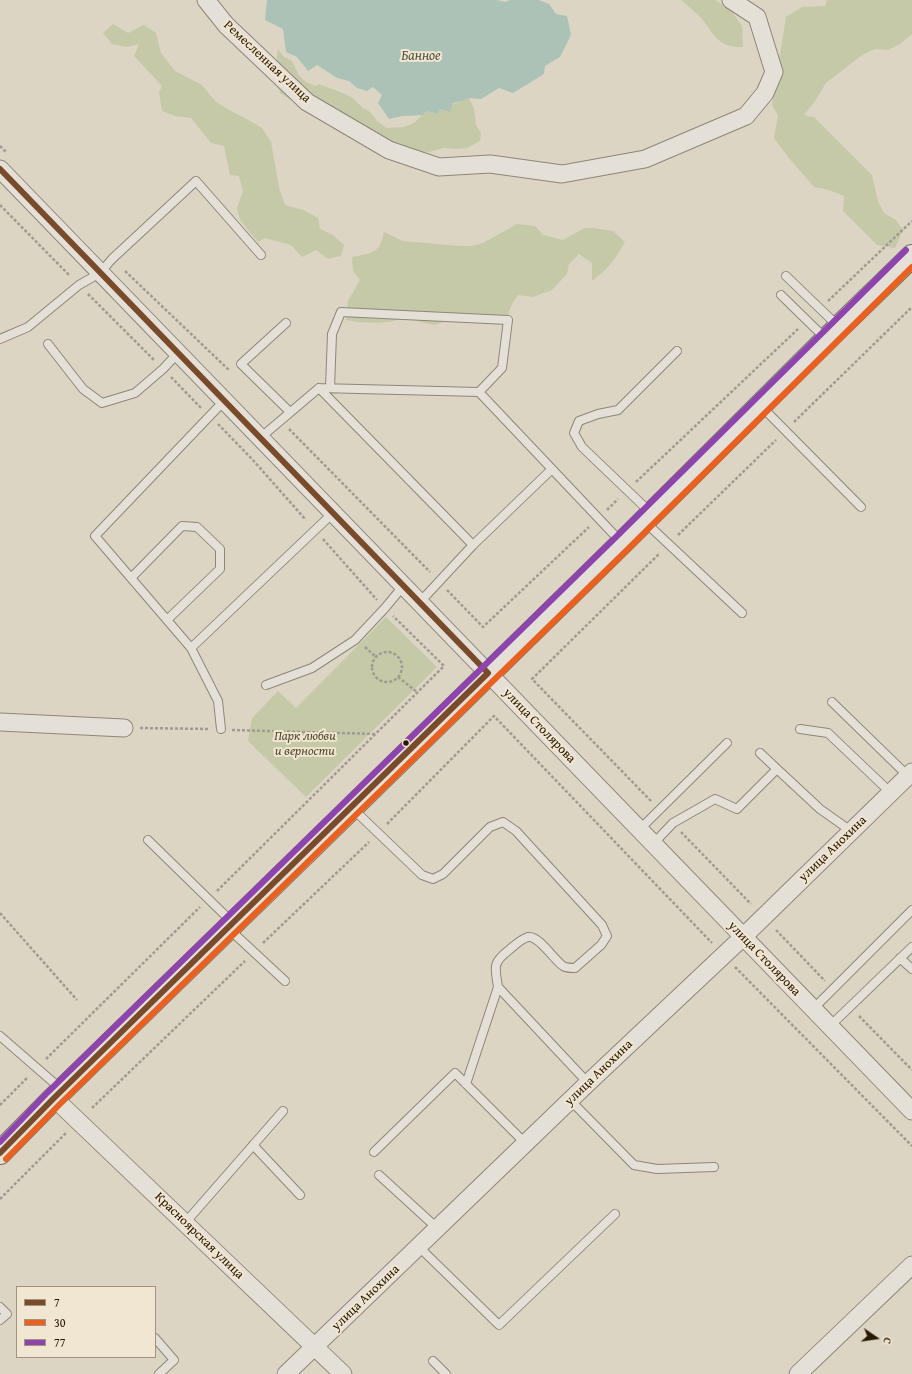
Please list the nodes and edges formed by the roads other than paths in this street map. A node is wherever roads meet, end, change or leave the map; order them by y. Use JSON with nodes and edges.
{"nodes":[{"id":1,"x":206,"y":0,"type":"edge"},
{"id":2,"x":731,"y":0,"type":"edge"},
{"id":3,"x":0,"y":169,"type":"edge"},
{"id":4,"x":261,"y":256,"type":"dead end"},
{"id":5,"x":912,"y":256,"type":"edge"},
{"id":6,"x":100,"y":272,"type":"junction"},
{"id":7,"x":786,"y":276,"type":"dead end"},
{"id":8,"x":781,"y":295,"type":"dead end"},
{"id":9,"x":286,"y":323,"type":"dead end"},
{"id":10,"x":833,"y":333,"type":"junction"},
{"id":11,"x":0,"y":339,"type":"edge"},
{"id":12,"x":48,"y":344,"type":"dead end"},
{"id":13,"x":677,"y":351,"type":"dead end"},
{"id":14,"x":178,"y":353,"type":"junction"},
{"id":15,"x":318,"y":388,"type":"junction"},
{"id":16,"x":330,"y":388,"type":"junction"},
{"id":17,"x":479,"y":392,"type":"junction"},
{"id":18,"x":224,"y":401,"type":"junction"},
{"id":19,"x":761,"y":405,"type":"junction"},
{"id":20,"x":290,"y":412,"type":"junction"},
{"id":21,"x":260,"y":438,"type":"junction"},
{"id":22,"x":552,"y":470,"type":"junction"},
{"id":23,"x":861,"y":507,"type":"dead end"},
{"id":24,"x":333,"y":513,"type":"junction"},
{"id":25,"x":648,"y":517,"type":"junction"},
{"id":26,"x":622,"y":543,"type":"junction"},
{"id":27,"x":474,"y":544,"type":"junction"},
{"id":28,"x":131,"y":578,"type":"junction"},
{"id":29,"x":404,"y":585,"type":"junction"},
{"id":30,"x":420,"y":602,"type":"junction"},
{"id":31,"x":742,"y":614,"type":"dead end"},
{"id":32,"x":167,"y":620,"type":"junction"},
{"id":33,"x":191,"y":648,"type":"junction"},
{"id":34,"x":488,"y":673,"type":"junction"},
{"id":35,"x":266,"y":685,"type":"dead end"},
{"id":36,"x":832,"y":702,"type":"dead end"},
{"id":37,"x":0,"y":722,"type":"edge"},
{"id":38,"x":124,"y":728,"type":"road end"},
{"id":39,"x":221,"y":729,"type":"road end"},
{"id":40,"x":800,"y":729,"type":"dead end"},
{"id":41,"x":727,"y":743,"type":"dead end"},
{"id":42,"x":760,"y":753,"type":"dead end"},
{"id":43,"x":777,"y":769,"type":"junction"},
{"id":44,"x":911,"y":776,"type":"edge"},
{"id":45,"x":891,"y":793,"type":"junction"},
{"id":46,"x":351,"y":807,"type":"junction"},
{"id":47,"x":639,"y":830,"type":"junction"},
{"id":48,"x":851,"y":832,"type":"junction"},
{"id":49,"x":148,"y":840,"type":"dead end"},
{"id":50,"x":653,"y":844,"type":"junction"},
{"id":51,"x":912,"y":910,"type":"edge"},
{"id":52,"x":231,"y":926,"type":"junction"},
{"id":53,"x":743,"y":937,"type":"junction"},
{"id":54,"x":912,"y":946,"type":"edge"},
{"id":55,"x":900,"y":958,"type":"junction"},
{"id":56,"x":912,"y":969,"type":"edge"},
{"id":57,"x":285,"y":981,"type":"dead end"},
{"id":58,"x":498,"y":988,"type":"junction"},
{"id":59,"x":813,"y":1008,"type":"junction"},
{"id":60,"x":830,"y":1026,"type":"junction"},
{"id":61,"x":0,"y":1036,"type":"edge"},
{"id":62,"x":588,"y":1083,"type":"junction"},
{"id":63,"x":466,"y":1084,"type":"junction"},
{"id":64,"x":58,"y":1094,"type":"junction"},
{"id":65,"x":570,"y":1100,"type":"junction"},
{"id":66,"x":283,"y":1110,"type":"dead end"},
{"id":67,"x":912,"y":1111,"type":"edge"},
{"id":68,"x":526,"y":1143,"type":"junction"},
{"id":69,"x":253,"y":1145,"type":"junction"},
{"id":70,"x":374,"y":1152,"type":"dead end"},
{"id":71,"x":0,"y":1153,"type":"edge"},
{"id":72,"x":714,"y":1167,"type":"dead end"},
{"id":73,"x":379,"y":1175,"type":"dead end"},
{"id":74,"x":300,"y":1195,"type":"dead end"},
{"id":75,"x":615,"y":1214,"type":"dead end"},
{"id":76,"x":185,"y":1223,"type":"junction"},
{"id":77,"x":437,"y":1228,"type":"junction"},
{"id":78,"x":418,"y":1246,"type":"junction"},
{"id":79,"x":912,"y":1265,"type":"edge"},
{"id":80,"x":0,"y":1307,"type":"edge"},
{"id":81,"x":0,"y":1320,"type":"edge"},
{"id":82,"x":156,"y":1339,"type":"edge"},
{"id":83,"x":315,"y":1346,"type":"junction"},
{"id":84,"x":433,"y":1361,"type":"dead end"},
{"id":85,"x":159,"y":1374,"type":"edge"},
{"id":86,"x":286,"y":1374,"type":"edge"},
{"id":87,"x":343,"y":1374,"type":"edge"},
{"id":88,"x":446,"y":1374,"type":"edge"},
{"id":89,"x":798,"y":1374,"type":"edge"}],
"edges":[{"from":1,"to":2,"type":"street","name":"Ремесленная улица"},
{"from":3,"to":6,"type":"street","name":"улица Столярова"},
{"from":4,"to":6,"type":"lane"},
{"from":5,"to":10,"type":"main road"},
{"from":6,"to":11,"type":"lane"},
{"from":6,"to":14,"type":"street","name":"улица Столярова"},
{"from":7,"to":10,"type":"lane"},
{"from":8,"to":10,"type":"lane"},
{"from":9,"to":20,"type":"lane"},
{"from":10,"to":19,"type":"main road"},
{"from":12,"to":14,"type":"lane"},
{"from":13,"to":25,"type":"lane"},
{"from":14,"to":18,"type":"street","name":"улица Столярова"},
{"from":15,"to":16,"type":"lane"},
{"from":15,"to":20,"type":"lane"},
{"from":15,"to":27,"type":"lane"},
{"from":16,"to":17,"type":"lane"},
{"from":16,"to":17,"type":"lane"},
{"from":17,"to":22,"type":"lane"},
{"from":18,"to":21,"type":"street","name":"улица Столярова"},
{"from":18,"to":28,"type":"lane"},
{"from":19,"to":23,"type":"lane"},
{"from":19,"to":25,"type":"main road"},
{"from":20,"to":21,"type":"lane"},
{"from":21,"to":24,"type":"street","name":"улица Столярова"},
{"from":22,"to":26,"type":"lane"},
{"from":22,"to":27,"type":"lane"},
{"from":24,"to":29,"type":"street","name":"улица Столярова"},
{"from":24,"to":33,"type":"lane"},
{"from":25,"to":26,"type":"main road"},
{"from":25,"to":31,"type":"lane"},
{"from":26,"to":34,"type":"main road"},
{"from":27,"to":30,"type":"lane"},
{"from":28,"to":32,"type":"lane"},
{"from":28,"to":32,"type":"lane"},
{"from":29,"to":30,"type":"street","name":"улица Столярова"},
{"from":29,"to":35,"type":"lane"},
{"from":30,"to":34,"type":"street","name":"улица Столярова"},
{"from":32,"to":33,"type":"lane"},
{"from":33,"to":39,"type":"lane"},
{"from":34,"to":46,"type":"main road"},
{"from":34,"to":47,"type":"street","name":"улица Столярова"},
{"from":36,"to":44,"type":"lane"},
{"from":37,"to":38,"type":"street"},
{"from":40,"to":45,"type":"lane"},
{"from":41,"to":47,"type":"lane"},
{"from":42,"to":43,"type":"lane"},
{"from":43,"to":48,"type":"lane"},
{"from":43,"to":50,"type":"lane"},
{"from":44,"to":45,"type":"street","name":"улица Анохина"},
{"from":45,"to":48,"type":"street","name":"улица Анохина"},
{"from":46,"to":52,"type":"main road"},
{"from":46,"to":58,"type":"lane"},
{"from":47,"to":50,"type":"street","name":"улица Столярова"},
{"from":48,"to":53,"type":"street","name":"улица Анохина"},
{"from":49,"to":52,"type":"lane"},
{"from":50,"to":53,"type":"street","name":"улица Столярова"},
{"from":51,"to":59,"type":"lane"},
{"from":52,"to":57,"type":"lane"},
{"from":52,"to":64,"type":"main road"},
{"from":53,"to":59,"type":"street","name":"улица Столярова"},
{"from":53,"to":62,"type":"street","name":"улица Анохина"},
{"from":54,"to":55,"type":"lane"},
{"from":55,"to":56,"type":"lane"},
{"from":55,"to":60,"type":"lane"},
{"from":58,"to":62,"type":"lane"},
{"from":58,"to":63,"type":"lane"},
{"from":59,"to":60,"type":"street","name":"улица Столярова"},
{"from":60,"to":67,"type":"street","name":"улица Столярова"},
{"from":61,"to":64,"type":"lane"},
{"from":62,"to":65,"type":"street","name":"улица Анохина"},
{"from":63,"to":68,"type":"lane"},
{"from":63,"to":70,"type":"lane"},
{"from":64,"to":71,"type":"main road"},
{"from":64,"to":76,"type":"street","name":"Красноярская улица"},
{"from":65,"to":68,"type":"street","name":"улица Анохина"},
{"from":65,"to":72,"type":"lane"},
{"from":66,"to":69,"type":"lane"},
{"from":68,"to":77,"type":"street","name":"улица Анохина"},
{"from":69,"to":74,"type":"lane"},
{"from":69,"to":76,"type":"lane"},
{"from":73,"to":77,"type":"lane"},
{"from":75,"to":78,"type":"lane"},
{"from":76,"to":83,"type":"street","name":"Красноярская улица"},
{"from":77,"to":78,"type":"street","name":"улица Анохина"},
{"from":78,"to":83,"type":"street","name":"улица Анохина"},
{"from":79,"to":89,"type":"street"},
{"from":80,"to":81,"type":"lane"},
{"from":82,"to":85,"type":"lane"},
{"from":83,"to":86,"type":"street","name":"улица Анохина"},
{"from":83,"to":87,"type":"street","name":"Красноярская улица"},
{"from":84,"to":88,"type":"lane"}]}
